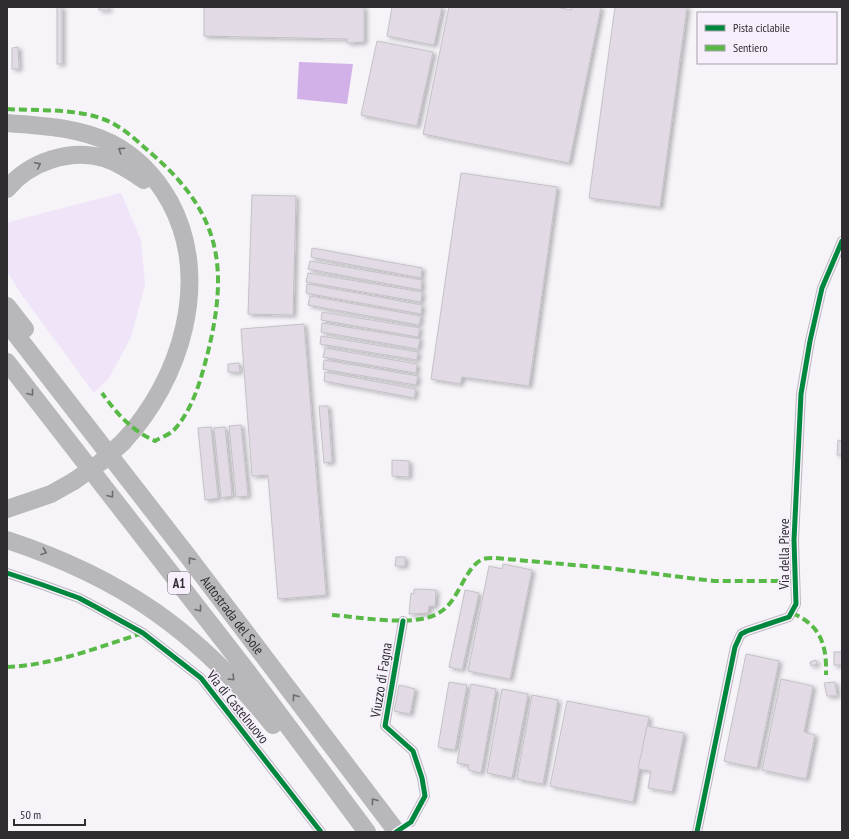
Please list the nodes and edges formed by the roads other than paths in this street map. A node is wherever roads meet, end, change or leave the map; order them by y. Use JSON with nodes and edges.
{"nodes":[{"id":1,"x":7,"y":123,"type":"edge"},
{"id":2,"x":7,"y":189,"type":"edge"},
{"id":3,"x":842,"y":241,"type":"edge"},
{"id":4,"x":7,"y":306,"type":"edge"},
{"id":5,"x":7,"y":323,"type":"edge"},
{"id":6,"x":7,"y":362,"type":"edge"},
{"id":7,"x":44,"y":371,"type":"junction"},
{"id":8,"x":120,"y":439,"type":"junction"},
{"id":9,"x":72,"y":477,"type":"junction"},
{"id":10,"x":7,"y":500,"type":"edge"},
{"id":11,"x":7,"y":509,"type":"edge"},
{"id":12,"x":7,"y":540,"type":"edge"},
{"id":13,"x":7,"y":573,"type":"edge"},
{"id":14,"x":403,"y":621,"type":"dead end"},
{"id":15,"x":347,"y":806,"type":"junction"},
{"id":16,"x":404,"y":827,"type":"edge"},
{"id":17,"x":321,"y":832,"type":"edge"},
{"id":18,"x":367,"y":832,"type":"edge"},
{"id":19,"x":697,"y":832,"type":"edge"}],
"edges":[{"from":8,"to":1,"type":"highway","one_way":true},
{"from":2,"to":8,"type":"highway","one_way":true},
{"from":3,"to":19,"type":"street","name":"Via della Pieve"},
{"from":4,"to":7,"type":"highway"},
{"from":5,"to":7,"type":"highway","name":"Autostrada del Sole","number":"A1"},
{"from":6,"to":15,"type":"highway","name":"Autostrada del Sole","number":"A1","one_way":true},
{"from":16,"to":7,"type":"highway","name":"Autostrada del Sole","number":"A1","one_way":true},
{"from":8,"to":9,"type":"highway"},
{"from":9,"to":10,"type":"highway"},
{"from":9,"to":11,"type":"highway"},
{"from":12,"to":15,"type":"highway","one_way":true},
{"from":13,"to":17,"type":"street","name":"Via di Castelnuovo"},
{"from":14,"to":16,"type":"street","name":"Viuzzo di Fagna"},
{"from":15,"to":18,"type":"highway","name":"Autostrada del Sole","number":"A1"}]}
